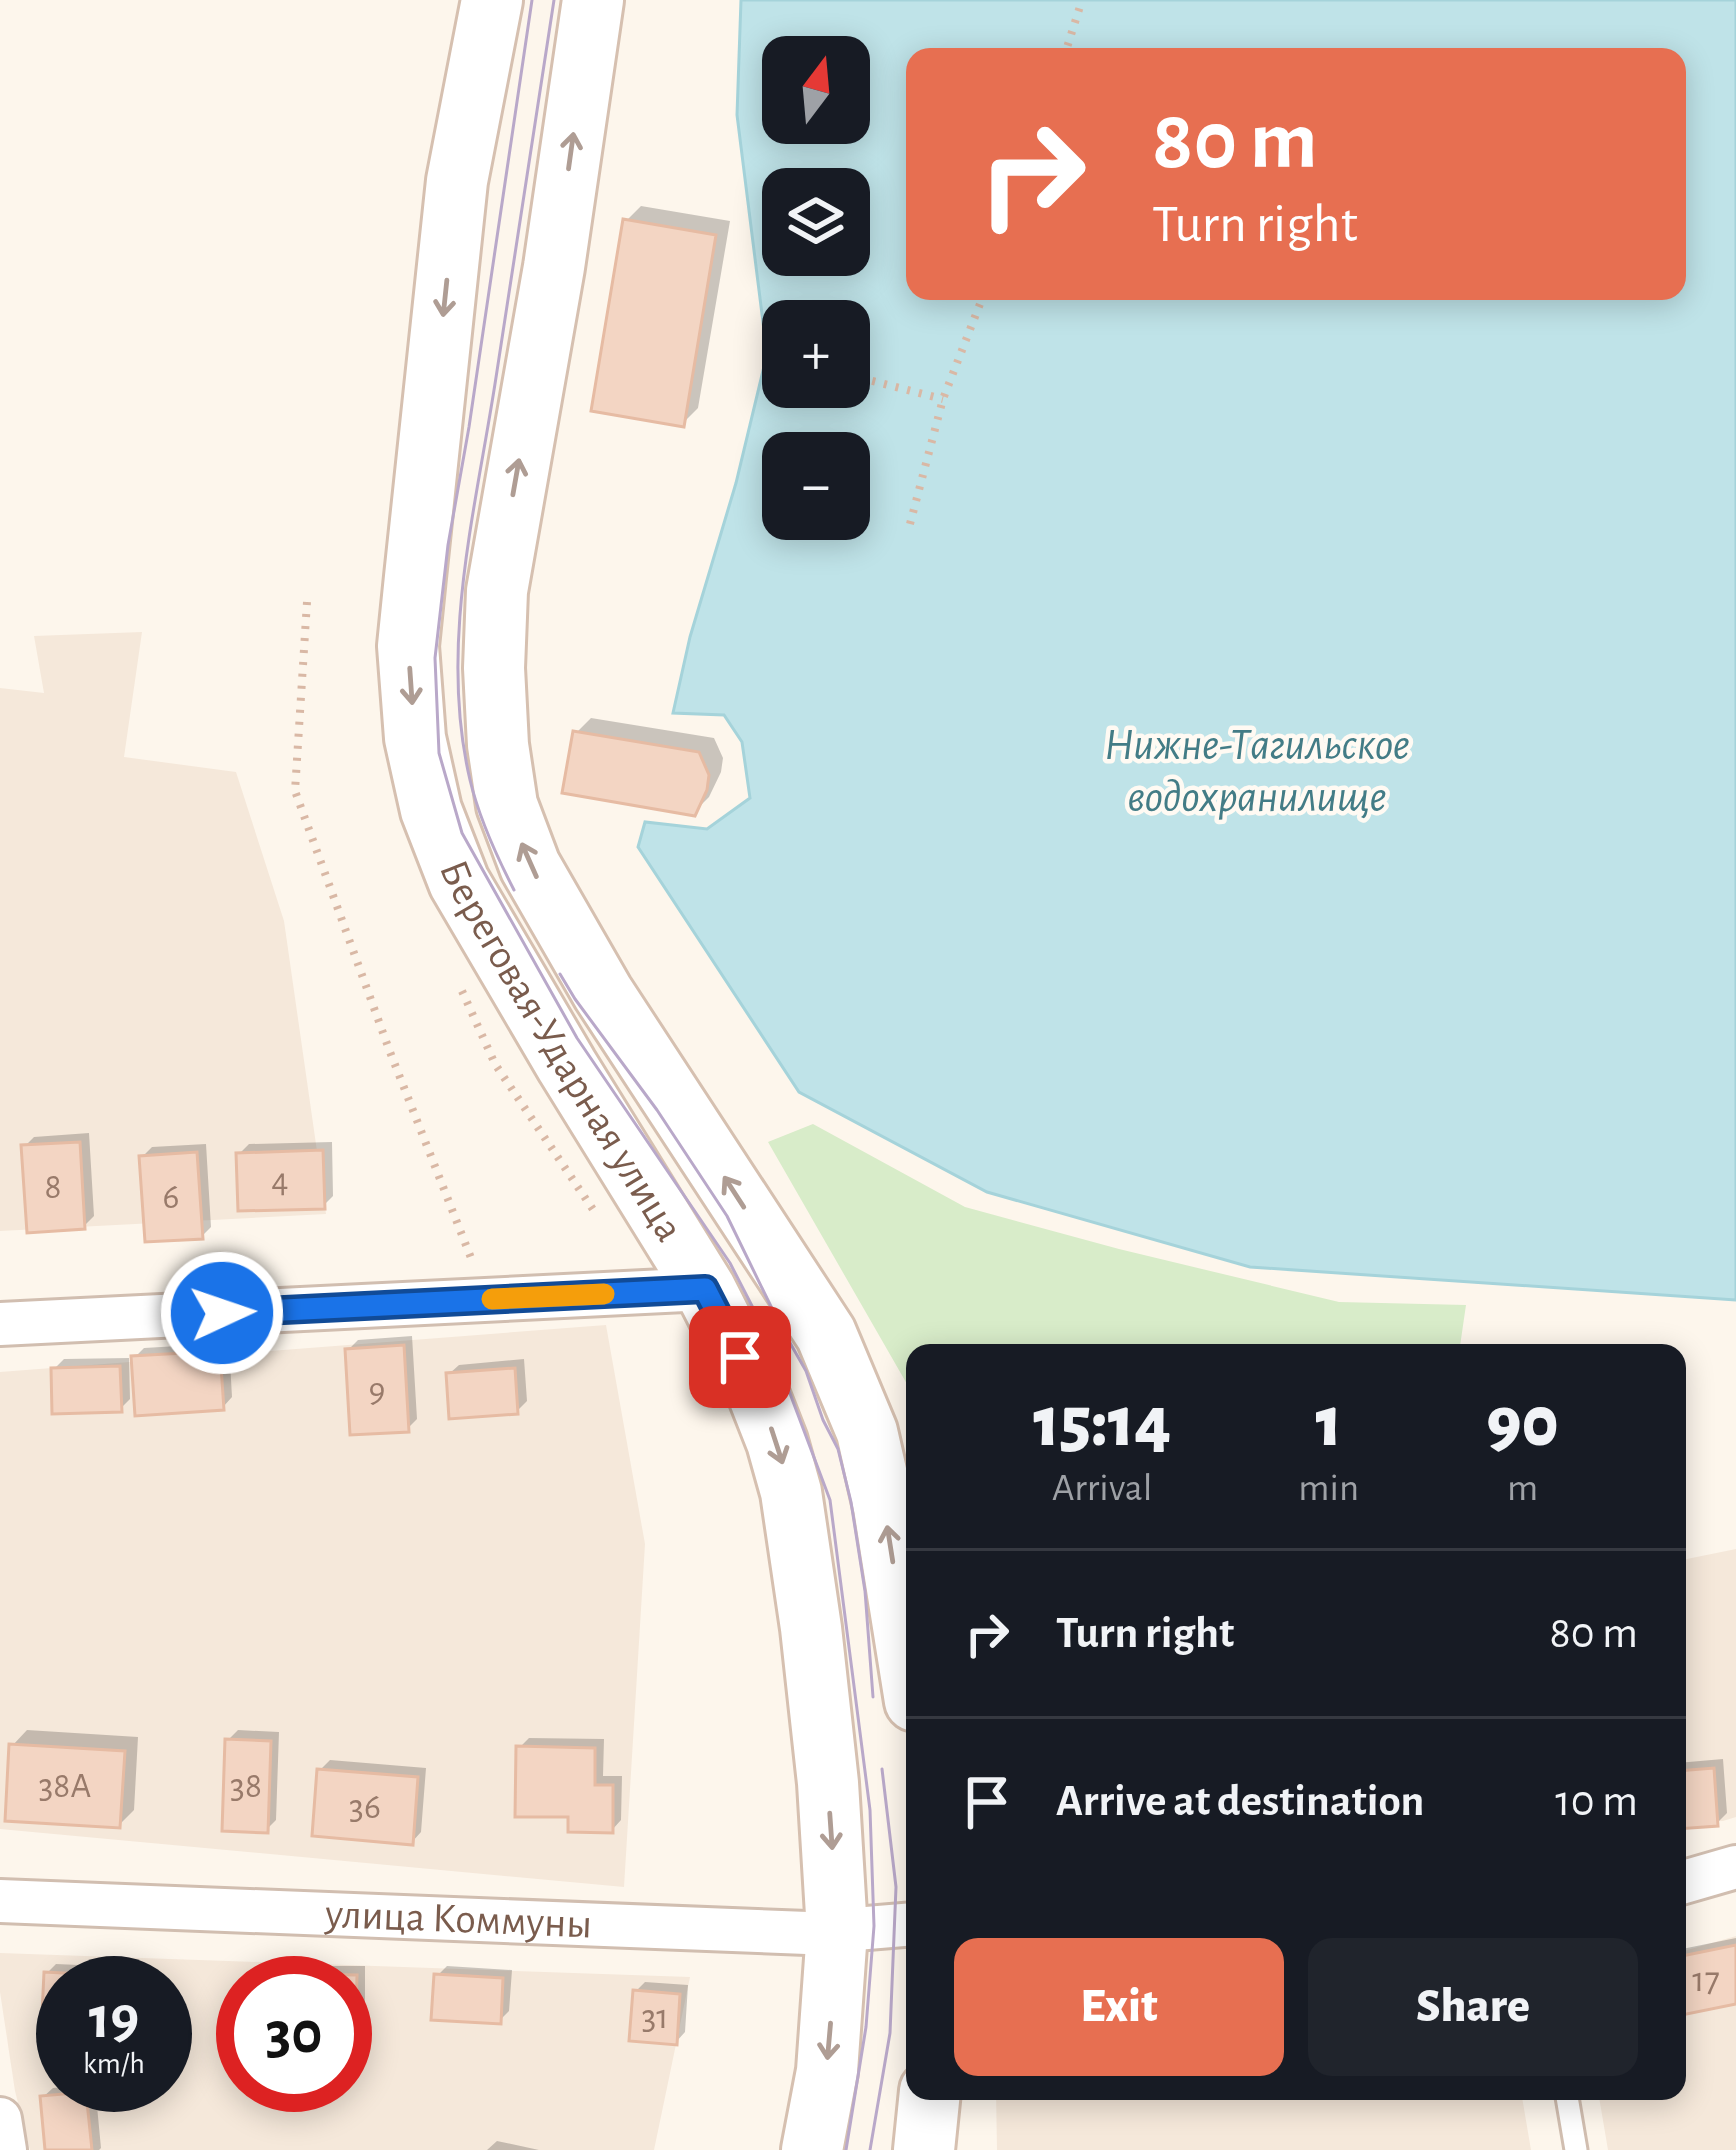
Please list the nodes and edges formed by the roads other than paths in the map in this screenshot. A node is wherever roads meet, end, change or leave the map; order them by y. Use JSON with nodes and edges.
{"nodes":[{"id":1,"x":492,"y":0,"type":"edge"},
{"id":2,"x":593,"y":0,"type":"edge"},
{"id":3,"x":705,"y":1289,"type":"junction"},
{"id":4,"x":0,"y":1324,"type":"edge"},
{"id":5,"x":906,"y":1645,"type":"edge"},
{"id":6,"x":1736,"y":1867,"type":"edge"},
{"id":7,"x":1686,"y":1881,"type":"edge"},
{"id":8,"x":0,"y":1901,"type":"edge"},
{"id":9,"x":906,"y":1925,"type":"edge"},
{"id":10,"x":838,"y":1931,"type":"junction"},
{"id":11,"x":930,"y":2100,"type":"edge"},
{"id":12,"x":1568,"y":2100,"type":"edge"},
{"id":13,"x":0,"y":2119,"type":"edge"},
{"id":14,"x":5,"y":2150,"type":"edge"},
{"id":15,"x":812,"y":2150,"type":"edge"},
{"id":16,"x":924,"y":2150,"type":"edge"},
{"id":17,"x":1576,"y":2150,"type":"edge"}],
"edges":[{"from":1,"to":3,"type":"main road","name":"Береговая-Ударная улица","one_way":true},
{"from":5,"to":2,"type":"main road","name":"Береговая-Ударная улица","one_way":true},
{"from":3,"to":4,"type":"street"},
{"from":3,"to":10,"type":"main road","name":"Береговая-Ударная улица","one_way":true},
{"from":6,"to":7,"type":"street"},
{"from":8,"to":10,"type":"street","name":"улица Коммуны"},
{"from":9,"to":10,"type":"street","name":"улица Коммуны"},
{"from":10,"to":15,"type":"main road","name":"Береговая-Ударная улица","one_way":true},
{"from":11,"to":16,"type":"main road"},
{"from":12,"to":17,"type":"lane"},
{"from":13,"to":14,"type":"street"}]}
